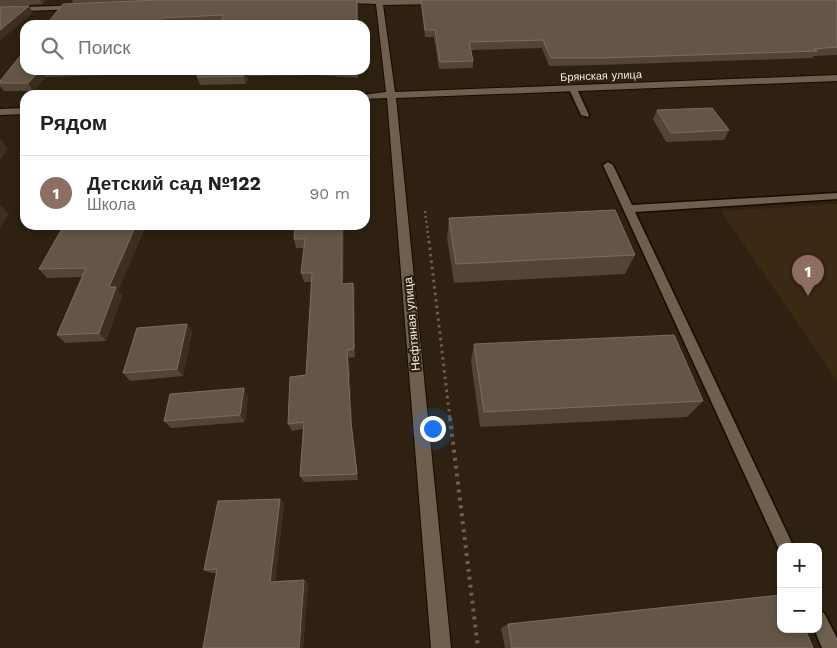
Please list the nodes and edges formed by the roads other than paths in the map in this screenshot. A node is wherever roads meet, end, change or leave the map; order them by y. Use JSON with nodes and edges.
{"nodes":[{"id":1,"x":317,"y":0,"type":"edge"},
{"id":2,"x":379,"y":0,"type":"edge"},
{"id":3,"x":447,"y":2,"type":"edge"},
{"id":4,"x":89,"y":7,"type":"edge"},
{"id":5,"x":0,"y":10,"type":"edge"},
{"id":6,"x":837,"y":78,"type":"edge"},
{"id":7,"x":573,"y":88,"type":"junction"},
{"id":8,"x":391,"y":95,"type":"junction"},
{"id":9,"x":370,"y":96,"type":"edge"},
{"id":10,"x":20,"y":111,"type":"edge"},
{"id":11,"x":0,"y":112,"type":"edge"},
{"id":12,"x":585,"y":115,"type":"dead end"},
{"id":13,"x":608,"y":165,"type":"dead end"},
{"id":14,"x":837,"y":196,"type":"edge"},
{"id":15,"x":628,"y":209,"type":"junction"},
{"id":16,"x":783,"y":543,"type":"edge"},
{"id":17,"x":822,"y":627,"type":"edge"},
{"id":18,"x":441,"y":648,"type":"edge"},
{"id":19,"x":832,"y":648,"type":"edge"}],
"edges":[{"from":1,"to":2,"type":"street"},
{"from":2,"to":3,"type":"street"},
{"from":2,"to":8,"type":"street","name":"Нефтяная улица"},
{"from":4,"to":5,"type":"street"},
{"from":6,"to":7,"type":"street","name":"Брянская улица"},
{"from":7,"to":8,"type":"street","name":"Брянская улица"},
{"from":7,"to":12,"type":"lane"},
{"from":8,"to":9,"type":"street","name":"Брянская улица"},
{"from":8,"to":18,"type":"street","name":"Нефтяная улица"},
{"from":10,"to":11,"type":"street"},
{"from":13,"to":15,"type":"lane"},
{"from":14,"to":15,"type":"lane"},
{"from":15,"to":16,"type":"lane"},
{"from":17,"to":19,"type":"lane"}]}
